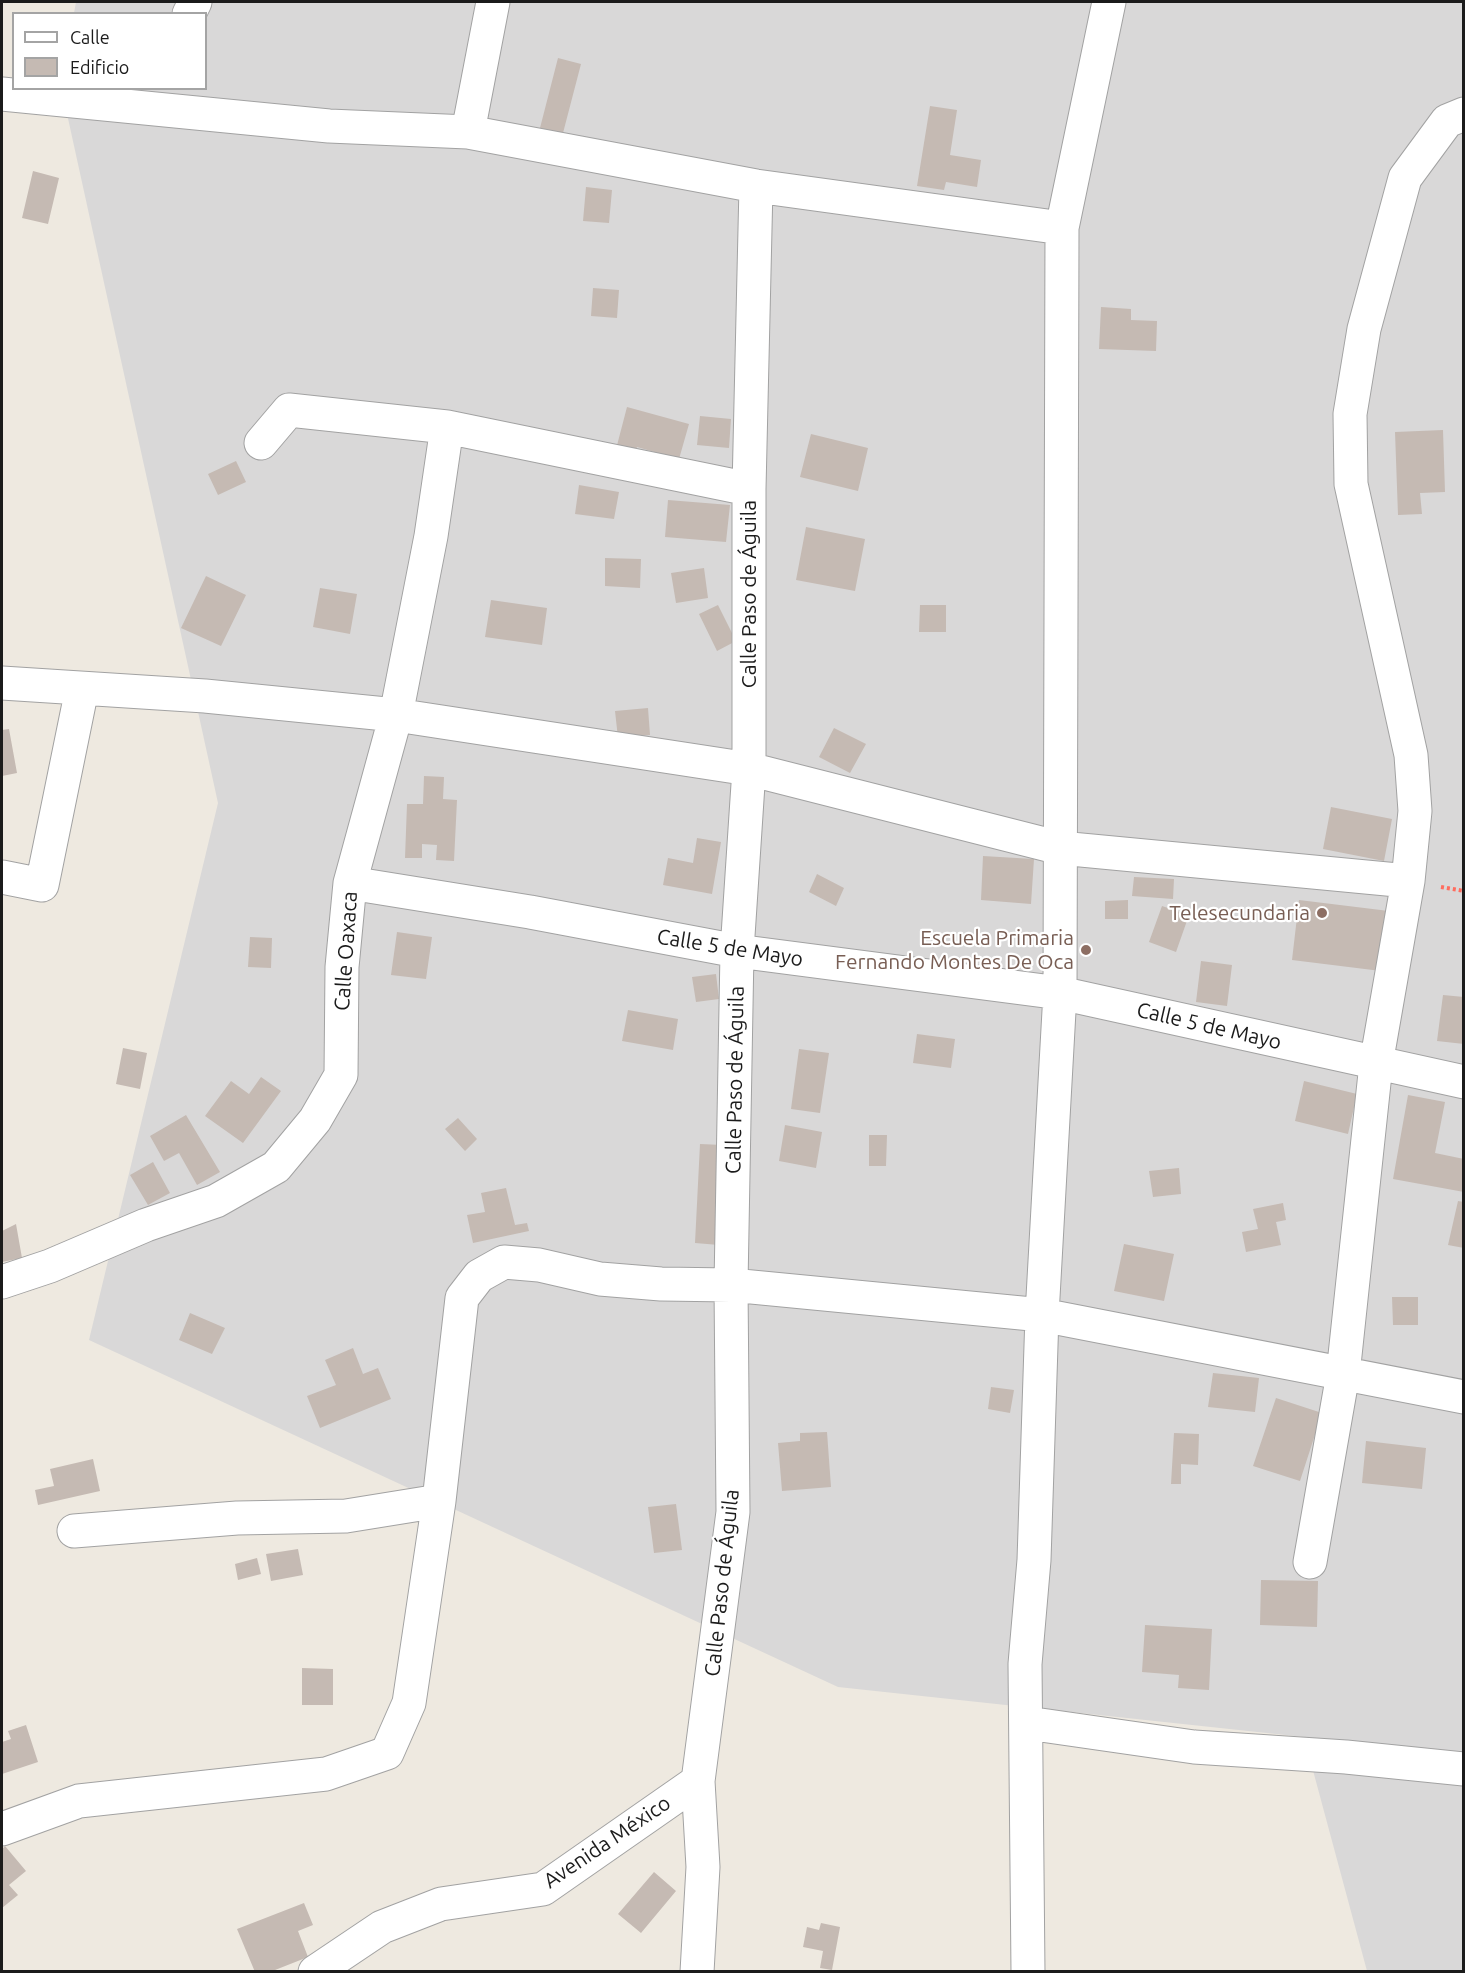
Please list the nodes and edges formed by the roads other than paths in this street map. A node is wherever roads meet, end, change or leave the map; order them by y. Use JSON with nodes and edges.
{"nodes":[{"id":1,"x":493,"y":2,"type":"edge"},
{"id":2,"x":1109,"y":2,"type":"edge"},
{"id":3,"x":2,"y":94,"type":"edge"},
{"id":4,"x":149,"y":99,"type":"edge"},
{"id":5,"x":1464,"y":114,"type":"edge"},
{"id":6,"x":468,"y":132,"type":"junction"},
{"id":7,"x":756,"y":186,"type":"junction"},
{"id":8,"x":1062,"y":228,"type":"junction"},
{"id":9,"x":447,"y":427,"type":"junction"},
{"id":10,"x":261,"y":443,"type":"dead end"},
{"id":11,"x":749,"y":489,"type":"junction"},
{"id":12,"x":2,"y":683,"type":"edge"},
{"id":13,"x":82,"y":689,"type":"junction"},
{"id":14,"x":396,"y":715,"type":"junction"},
{"id":15,"x":749,"y":769,"type":"junction"},
{"id":16,"x":1060,"y":848,"type":"junction"},
{"id":17,"x":2,"y":877,"type":"edge"},
{"id":18,"x":1408,"y":881,"type":"junction"},
{"id":19,"x":350,"y":883,"type":"junction"},
{"id":20,"x":737,"y":951,"type":"junction"},
{"id":21,"x":1060,"y":993,"type":"junction"},
{"id":22,"x":1376,"y":1064,"type":"junction"},
{"id":23,"x":1464,"y":1082,"type":"edge"},
{"id":24,"x":2,"y":1282,"type":"edge"},
{"id":25,"x":731,"y":1285,"type":"junction"},
{"id":26,"x":1042,"y":1316,"type":"junction"},
{"id":27,"x":1343,"y":1374,"type":"junction"},
{"id":28,"x":1464,"y":1397,"type":"edge"},
{"id":29,"x":439,"y":1501,"type":"junction"},
{"id":30,"x":74,"y":1531,"type":"dead end"},
{"id":31,"x":1310,"y":1562,"type":"dead end"},
{"id":32,"x":1027,"y":1723,"type":"junction"},
{"id":33,"x":1464,"y":1769,"type":"edge"},
{"id":34,"x":698,"y":1781,"type":"junction"},
{"id":35,"x":2,"y":1829,"type":"edge"},
{"id":36,"x":315,"y":1971,"type":"edge"},
{"id":37,"x":697,"y":1971,"type":"edge"},
{"id":38,"x":1028,"y":1971,"type":"edge"}],
"edges":[{"from":1,"to":6,"type":"street"},
{"from":2,"to":8,"type":"street"},
{"from":3,"to":4,"type":"street"},
{"from":4,"to":6,"type":"street"},
{"from":5,"to":18,"type":"street"},
{"from":6,"to":7,"type":"street"},
{"from":7,"to":8,"type":"street"},
{"from":7,"to":11,"type":"street","name":"Calle Paso de Águila"},
{"from":8,"to":16,"type":"street"},
{"from":9,"to":10,"type":"street"},
{"from":9,"to":11,"type":"street"},
{"from":9,"to":14,"type":"street","name":"Calle Oaxaca"},
{"from":11,"to":15,"type":"street","name":"Calle Paso de Águila"},
{"from":12,"to":13,"type":"street"},
{"from":13,"to":14,"type":"street"},
{"from":13,"to":17,"type":"street"},
{"from":14,"to":15,"type":"street"},
{"from":14,"to":19,"type":"street","name":"Calle Oaxaca"},
{"from":15,"to":16,"type":"street"},
{"from":15,"to":20,"type":"street","name":"Calle Paso de Águila"},
{"from":16,"to":18,"type":"street"},
{"from":16,"to":21,"type":"street"},
{"from":18,"to":22,"type":"street"},
{"from":19,"to":20,"type":"street","name":"Calle 5 de Mayo"},
{"from":19,"to":24,"type":"street","name":"Calle Oaxaca"},
{"from":20,"to":21,"type":"street","name":"Calle 5 de Mayo"},
{"from":20,"to":25,"type":"street","name":"Calle Paso de Águila"},
{"from":21,"to":22,"type":"street","name":"Calle 5 de Mayo"},
{"from":21,"to":26,"type":"street"},
{"from":22,"to":23,"type":"street","name":"Calle 5 de Mayo"},
{"from":22,"to":27,"type":"street"},
{"from":25,"to":26,"type":"street"},
{"from":25,"to":29,"type":"street"},
{"from":25,"to":34,"type":"street","name":"Calle Paso de Águila"},
{"from":26,"to":27,"type":"street"},
{"from":26,"to":32,"type":"street"},
{"from":27,"to":28,"type":"street"},
{"from":27,"to":31,"type":"street"},
{"from":29,"to":30,"type":"street"},
{"from":29,"to":35,"type":"street"},
{"from":32,"to":33,"type":"street"},
{"from":32,"to":38,"type":"street"},
{"from":34,"to":36,"type":"street","name":"Avenida México"},
{"from":34,"to":37,"type":"street","name":"Calle Paso de Águila"}]}
